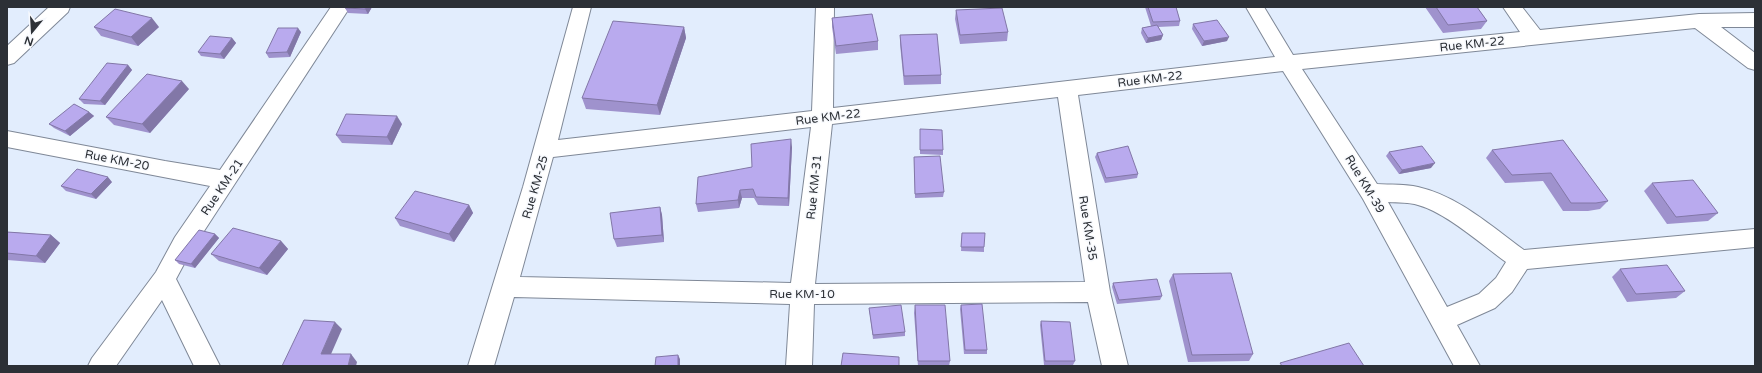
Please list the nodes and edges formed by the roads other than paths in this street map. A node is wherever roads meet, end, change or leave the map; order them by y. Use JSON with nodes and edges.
{"nodes":[{"id":1,"x":60,"y":7,"type":"edge"},
{"id":2,"x":341,"y":7,"type":"edge"},
{"id":3,"x":582,"y":7,"type":"edge"},
{"id":4,"x":825,"y":7,"type":"edge"},
{"id":5,"x":1255,"y":7,"type":"edge"},
{"id":6,"x":1512,"y":7,"type":"edge"},
{"id":7,"x":1755,"y":20,"type":"edge"},
{"id":8,"x":1699,"y":21,"type":"junction"},
{"id":9,"x":1535,"y":38,"type":"junction"},
{"id":10,"x":7,"y":58,"type":"edge"},
{"id":11,"x":1288,"y":63,"type":"junction"},
{"id":12,"x":1755,"y":63,"type":"edge"},
{"id":13,"x":1067,"y":88,"type":"junction"},
{"id":14,"x":822,"y":118,"type":"junction"},
{"id":15,"x":7,"y":139,"type":"edge"},
{"id":16,"x":545,"y":150,"type":"junction"},
{"id":17,"x":227,"y":180,"type":"junction"},
{"id":18,"x":1371,"y":193,"type":"junction"},
{"id":19,"x":1755,"y":238,"type":"edge"},
{"id":20,"x":1520,"y":260,"type":"junction"},
{"id":21,"x":164,"y":279,"type":"junction"},
{"id":22,"x":507,"y":287,"type":"junction"},
{"id":23,"x":1098,"y":292,"type":"junction"},
{"id":24,"x":802,"y":294,"type":"junction"},
{"id":25,"x":1442,"y":320,"type":"junction"},
{"id":26,"x":102,"y":366,"type":"edge"},
{"id":27,"x":207,"y":366,"type":"edge"},
{"id":28,"x":481,"y":366,"type":"edge"},
{"id":29,"x":799,"y":366,"type":"edge"},
{"id":30,"x":1115,"y":366,"type":"edge"},
{"id":31,"x":1467,"y":366,"type":"edge"}],
"edges":[{"from":1,"to":10,"type":"street"},
{"from":2,"to":17,"type":"street","name":"Rue KM-21"},
{"from":3,"to":16,"type":"street","name":"Rue KM-25"},
{"from":4,"to":14,"type":"street","name":"Rue KM-31"},
{"from":5,"to":11,"type":"street","name":"Rue KM-39"},
{"from":6,"to":9,"type":"street"},
{"from":7,"to":8,"type":"street","name":"Rue KM-22"},
{"from":8,"to":9,"type":"street","name":"Rue KM-22"},
{"from":8,"to":12,"type":"street"},
{"from":9,"to":11,"type":"street","name":"Rue KM-22"},
{"from":11,"to":13,"type":"street","name":"Rue KM-22"},
{"from":11,"to":18,"type":"street","name":"Rue KM-39"},
{"from":13,"to":14,"type":"street","name":"Rue KM-22"},
{"from":13,"to":23,"type":"street","name":"Rue KM-35"},
{"from":14,"to":16,"type":"street","name":"Rue KM-22"},
{"from":14,"to":24,"type":"street","name":"Rue KM-31"},
{"from":15,"to":17,"type":"street","name":"Rue KM-20"},
{"from":16,"to":22,"type":"street","name":"Rue KM-25"},
{"from":17,"to":21,"type":"street","name":"Rue KM-21"},
{"from":18,"to":20,"type":"street"},
{"from":18,"to":25,"type":"street","name":"Rue KM-39"},
{"from":19,"to":20,"type":"street"},
{"from":20,"to":25,"type":"street"},
{"from":21,"to":26,"type":"street","name":"Rue KM-21"},
{"from":21,"to":27,"type":"street"},
{"from":22,"to":24,"type":"street","name":"Rue KM-10"},
{"from":22,"to":28,"type":"street","name":"Rue KM-25"},
{"from":23,"to":24,"type":"street","name":"Rue KM-10"},
{"from":23,"to":30,"type":"street","name":"Rue KM-35"},
{"from":24,"to":29,"type":"street","name":"Rue KM-31"},
{"from":25,"to":31,"type":"street","name":"Rue KM-39"}]}
